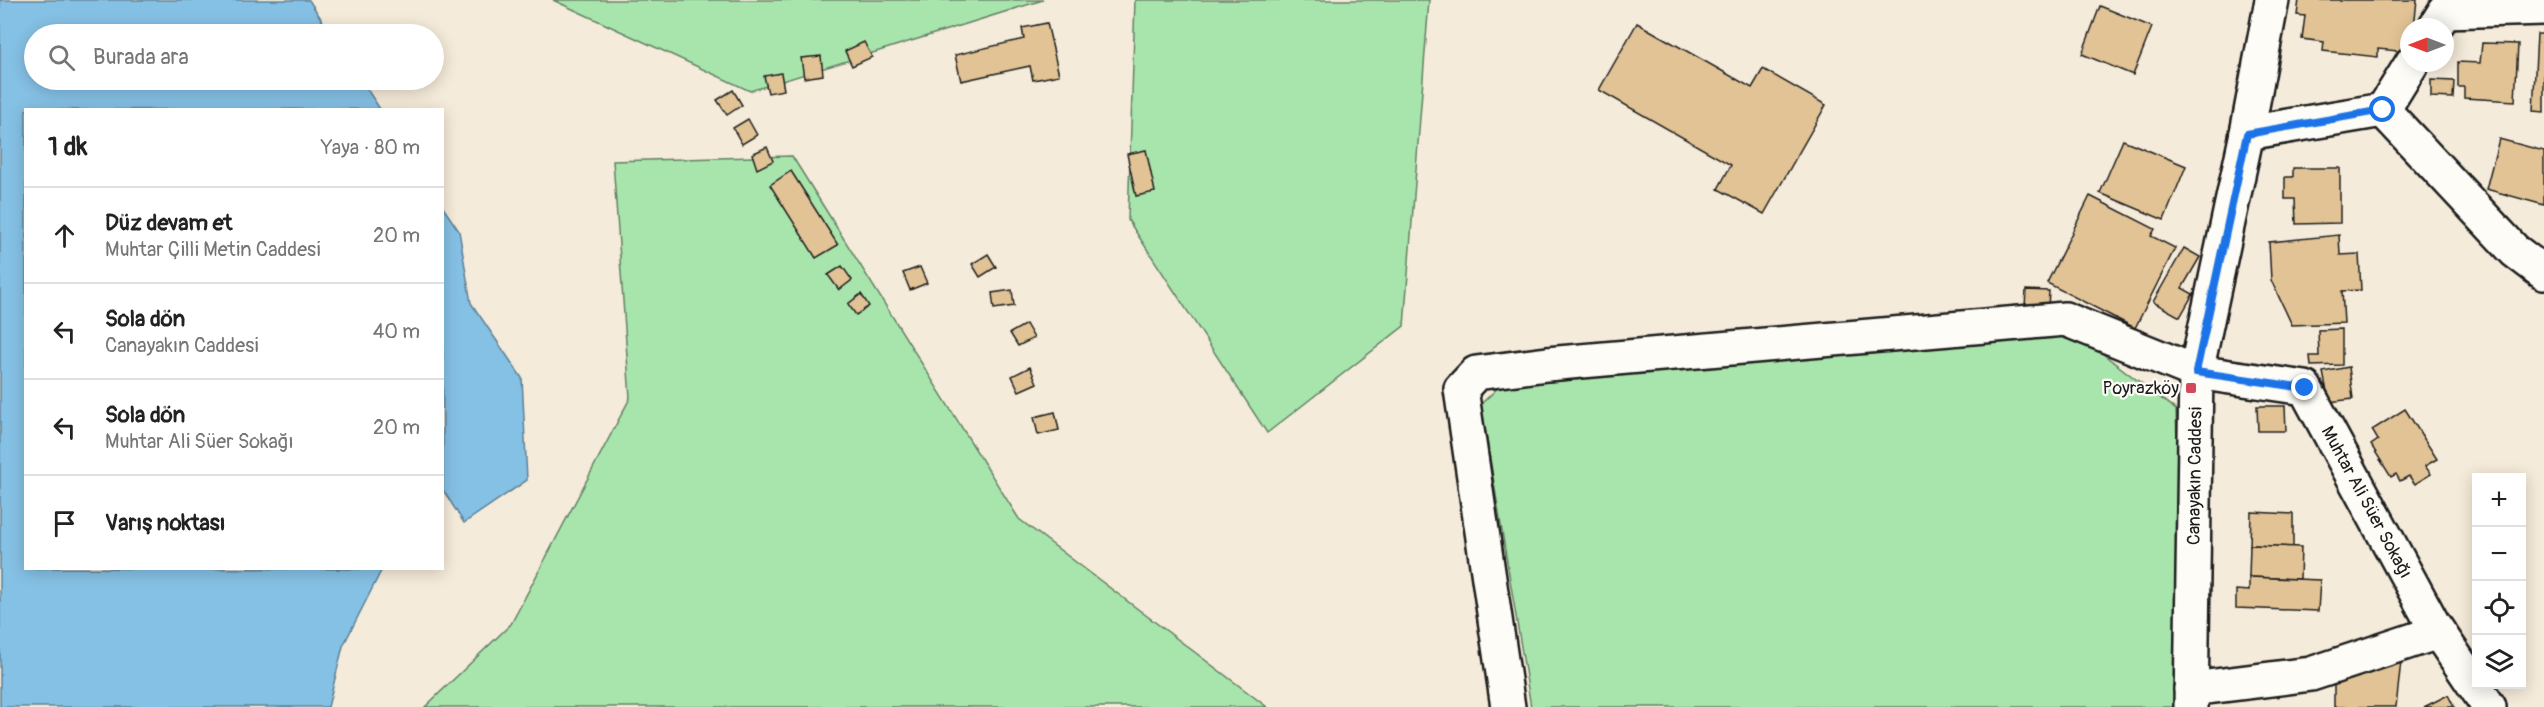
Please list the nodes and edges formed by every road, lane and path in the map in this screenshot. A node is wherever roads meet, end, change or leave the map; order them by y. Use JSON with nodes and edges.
{"nodes":[{"id":1,"x":2272,"y":0,"type":"edge"},
{"id":2,"x":2544,"y":8,"type":"edge"},
{"id":3,"x":2442,"y":13,"type":"edge"},
{"id":4,"x":2406,"y":72,"type":"edge"},
{"id":5,"x":2383,"y":110,"type":"junction"},
{"id":6,"x":2247,"y":134,"type":"junction"},
{"id":7,"x":2544,"y":273,"type":"edge"},
{"id":8,"x":2196,"y":372,"type":"junction"},
{"id":9,"x":2438,"y":632,"type":"junction"},
{"id":10,"x":2191,"y":698,"type":"edge"},
{"id":11,"x":1508,"y":707,"type":"edge"},
{"id":12,"x":2489,"y":707,"type":"edge"}],
"edges":[{"from":1,"to":6,"type":"street","name":"Canayakın Caddesi"},
{"from":2,"to":3,"type":"street"},
{"from":4,"to":5,"type":"street"},
{"from":5,"to":6,"type":"street"},
{"from":5,"to":7,"type":"street"},
{"from":6,"to":8,"type":"street","name":"Canayakın Caddesi"},
{"from":8,"to":9,"type":"street","name":"Muhtar Ali Süer Sokağı"},
{"from":8,"to":10,"type":"street","name":"Canayakın Caddesi"},
{"from":8,"to":11,"type":"street"},
{"from":9,"to":10,"type":"street"},
{"from":9,"to":12,"type":"street","name":"Muhtar Ali Süer Sokağı"}]}
